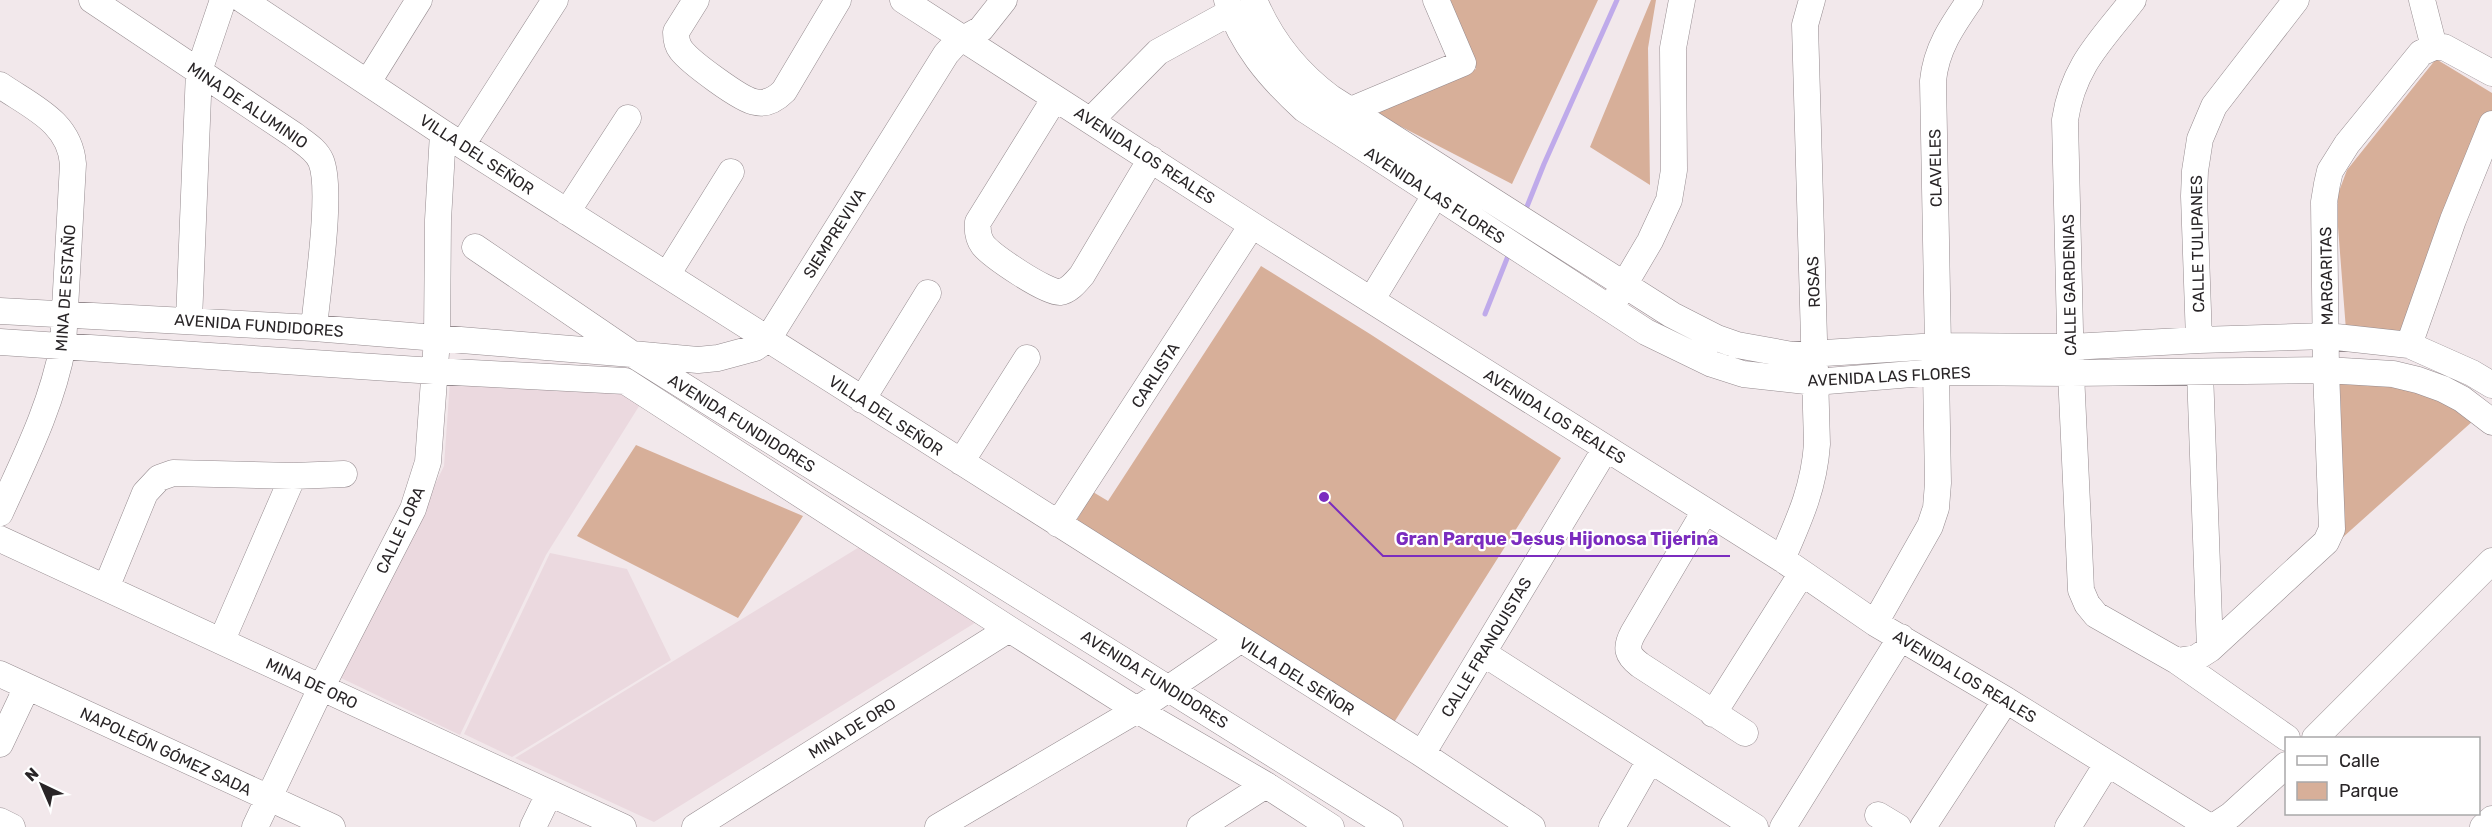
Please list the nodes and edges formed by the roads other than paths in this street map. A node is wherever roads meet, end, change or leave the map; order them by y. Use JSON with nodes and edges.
{"nodes":[{"id":1,"x":92,"y":0,"type":"edge"},
{"id":2,"x":223,"y":0,"type":"edge"},
{"id":3,"x":243,"y":0,"type":"edge"},
{"id":4,"x":419,"y":0,"type":"edge"},
{"id":5,"x":555,"y":0,"type":"edge"},
{"id":6,"x":838,"y":0,"type":"edge"},
{"id":7,"x":903,"y":0,"type":"edge"},
{"id":8,"x":1004,"y":0,"type":"edge"},
{"id":9,"x":1436,"y":0,"type":"edge"},
{"id":10,"x":1682,"y":0,"type":"edge"},
{"id":11,"x":1812,"y":0,"type":"edge"},
{"id":12,"x":1970,"y":0,"type":"edge"},
{"id":13,"x":2133,"y":0,"type":"edge"},
{"id":14,"x":2296,"y":0,"type":"edge"},
{"id":15,"x":2422,"y":0,"type":"edge"},
{"id":16,"x":1257,"y":1,"type":"edge"},
{"id":17,"x":1229,"y":6,"type":"edge"},
{"id":18,"x":273,"y":8,"type":"edge"},
{"id":19,"x":689,"y":9,"type":"edge"},
{"id":20,"x":964,"y":40,"type":"junction"},
{"id":21,"x":2434,"y":47,"type":"junction"},
{"id":22,"x":199,"y":71,"type":"junction"},
{"id":23,"x":2492,"y":73,"type":"edge"},
{"id":24,"x":368,"y":82,"type":"junction"},
{"id":25,"x":0,"y":85,"type":"edge"},
{"id":26,"x":1055,"y":98,"type":"junction"},
{"id":27,"x":1352,"y":110,"type":"junction"},
{"id":28,"x":628,"y":118,"type":"dead end"},
{"id":29,"x":1091,"y":120,"type":"junction"},
{"id":30,"x":2492,"y":124,"type":"edge"},
{"id":31,"x":453,"y":139,"type":"junction"},
{"id":32,"x":1151,"y":159,"type":"junction"},
{"id":33,"x":731,"y":172,"type":"dead end"},
{"id":34,"x":1449,"y":172,"type":"junction"},
{"id":35,"x":1435,"y":193,"type":"junction"},
{"id":36,"x":567,"y":212,"type":"junction"},
{"id":37,"x":1252,"y":225,"type":"junction"},
{"id":38,"x":475,"y":247,"type":"dead end"},
{"id":39,"x":667,"y":275,"type":"junction"},
{"id":40,"x":1625,"y":284,"type":"junction"},
{"id":41,"x":928,"y":293,"type":"dead end"},
{"id":42,"x":1372,"y":299,"type":"junction"},
{"id":43,"x":1610,"y":309,"type":"junction"},
{"id":44,"x":0,"y":311,"type":"edge"},
{"id":45,"x":64,"y":315,"type":"junction"},
{"id":46,"x":189,"y":320,"type":"junction"},
{"id":47,"x":314,"y":328,"type":"junction"},
{"id":48,"x":2327,"y":336,"type":"junction"},
{"id":49,"x":437,"y":339,"type":"junction"},
{"id":50,"x":768,"y":339,"type":"junction"},
{"id":51,"x":2199,"y":340,"type":"junction"},
{"id":52,"x":0,"y":342,"type":"edge"},
{"id":53,"x":63,"y":345,"type":"junction"},
{"id":54,"x":2409,"y":345,"type":"junction"},
{"id":55,"x":1938,"y":346,"type":"junction"},
{"id":56,"x":2071,"y":347,"type":"junction"},
{"id":57,"x":632,"y":354,"type":"junction"},
{"id":58,"x":1815,"y":356,"type":"junction"},
{"id":59,"x":1027,"y":358,"type":"dead end"},
{"id":60,"x":2326,"y":370,"type":"junction"},
{"id":61,"x":434,"y":371,"type":"junction"},
{"id":62,"x":1936,"y":372,"type":"junction"},
{"id":63,"x":2200,"y":372,"type":"junction"},
{"id":64,"x":2072,"y":373,"type":"junction"},
{"id":65,"x":625,"y":381,"type":"junction"},
{"id":66,"x":1815,"y":382,"type":"junction"},
{"id":67,"x":2492,"y":385,"type":"edge"},
{"id":68,"x":862,"y":399,"type":"junction"},
{"id":69,"x":2492,"y":422,"type":"edge"},
{"id":70,"x":1606,"y":448,"type":"junction"},
{"id":71,"x":961,"y":462,"type":"junction"},
{"id":72,"x":344,"y":474,"type":"dead end"},
{"id":73,"x":293,"y":476,"type":"junction"},
{"id":74,"x":1705,"y":511,"type":"junction"},
{"id":75,"x":0,"y":513,"type":"edge"},
{"id":76,"x":1058,"y":524,"type":"junction"},
{"id":77,"x":0,"y":539,"type":"edge"},
{"id":78,"x":2492,"y":561,"type":"edge"},
{"id":79,"x":1792,"y":566,"type":"junction"},
{"id":80,"x":106,"y":588,"type":"junction"},
{"id":81,"x":1875,"y":623,"type":"junction"},
{"id":82,"x":1009,"y":629,"type":"junction"},
{"id":83,"x":1901,"y":637,"type":"junction"},
{"id":84,"x":222,"y":640,"type":"junction"},
{"id":85,"x":1240,"y":640,"type":"junction"},
{"id":86,"x":2210,"y":649,"type":"junction"},
{"id":87,"x":1483,"y":653,"type":"junction"},
{"id":88,"x":2177,"y":662,"type":"junction"},
{"id":89,"x":0,"y":674,"type":"edge"},
{"id":90,"x":27,"y":687,"type":"junction"},
{"id":91,"x":321,"y":688,"type":"junction"},
{"id":92,"x":1169,"y":688,"type":"junction"},
{"id":93,"x":2006,"y":700,"type":"junction"},
{"id":94,"x":1137,"y":710,"type":"junction"},
{"id":95,"x":1713,"y":714,"type":"junction"},
{"id":96,"x":1745,"y":734,"type":"dead end"},
{"id":97,"x":2286,"y":737,"type":"edge"},
{"id":98,"x":2316,"y":737,"type":"edge"},
{"id":99,"x":0,"y":744,"type":"edge"},
{"id":100,"x":1422,"y":754,"type":"junction"},
{"id":101,"x":1650,"y":760,"type":"junction"},
{"id":102,"x":2107,"y":764,"type":"junction"},
{"id":103,"x":2285,"y":766,"type":"edge"},
{"id":104,"x":1266,"y":785,"type":"junction"},
{"id":105,"x":549,"y":794,"type":"junction"},
{"id":106,"x":269,"y":798,"type":"junction"},
{"id":107,"x":2492,"y":819,"type":"edge"},
{"id":108,"x":0,"y":821,"type":"edge"},
{"id":109,"x":12,"y":827,"type":"edge"},
{"id":110,"x":255,"y":827,"type":"edge"},
{"id":111,"x":332,"y":827,"type":"edge"},
{"id":112,"x":533,"y":827,"type":"edge"},
{"id":113,"x":623,"y":827,"type":"edge"},
{"id":114,"x":695,"y":827,"type":"edge"},
{"id":115,"x":938,"y":827,"type":"edge"},
{"id":116,"x":1200,"y":827,"type":"edge"},
{"id":117,"x":1331,"y":827,"type":"edge"},
{"id":118,"x":1390,"y":827,"type":"edge"},
{"id":119,"x":1532,"y":827,"type":"edge"},
{"id":120,"x":1612,"y":827,"type":"edge"},
{"id":121,"x":1755,"y":827,"type":"edge"},
{"id":122,"x":1783,"y":827,"type":"edge"},
{"id":123,"x":1923,"y":827,"type":"edge"},
{"id":124,"x":2068,"y":827,"type":"edge"},
{"id":125,"x":2212,"y":827,"type":"edge"},
{"id":126,"x":2483,"y":827,"type":"edge"}],
"edges":[{"from":1,"to":22,"type":"street","name":"MINA DE ALUMINIO"},
{"from":2,"to":22,"type":"street"},
{"from":3,"to":18,"type":"street","name":"VILLA DEL SEÑOR"},
{"from":4,"to":24,"type":"street"},
{"from":5,"to":31,"type":"street"},
{"from":6,"to":19,"type":"street"},
{"from":7,"to":20,"type":"street","name":"AVENIDA LOS REALES"},
{"from":8,"to":20,"type":"street","name":"SIEMPREVIVA"},
{"from":9,"to":27,"type":"street"},
{"from":10,"to":40,"type":"street"},
{"from":11,"to":58,"type":"street","name":"ROSAS"},
{"from":12,"to":55,"type":"street","name":"CLAVELES"},
{"from":13,"to":56,"type":"street","name":"CALLE GARDENIAS"},
{"from":14,"to":51,"type":"street","name":"CALLE TULIPANES"},
{"from":15,"to":21,"type":"street"},
{"from":16,"to":27,"type":"street","name":"AVENIDA LAS FLORES"},
{"from":17,"to":29,"type":"street"},
{"from":17,"to":35,"type":"street","name":"AVENIDA LAS FLORES"},
{"from":18,"to":24,"type":"street","name":"VILLA DEL SEÑOR"},
{"from":20,"to":26,"type":"street","name":"AVENIDA LOS REALES"},
{"from":20,"to":50,"type":"street","name":"SIEMPREVIVA"},
{"from":21,"to":23,"type":"street"},
{"from":21,"to":48,"type":"street","name":"MARGARITAS"},
{"from":22,"to":46,"type":"street"},
{"from":22,"to":47,"type":"street","name":"MINA DE ALUMINIO"},
{"from":24,"to":31,"type":"street","name":"VILLA DEL SEÑOR"},
{"from":25,"to":45,"type":"street","name":"MINA DE ESTAÑO"},
{"from":26,"to":29,"type":"street","name":"AVENIDA LOS REALES"},
{"from":26,"to":32,"type":"street"},
{"from":27,"to":34,"type":"street","name":"AVENIDA LAS FLORES"},
{"from":28,"to":36,"type":"street"},
{"from":29,"to":32,"type":"street","name":"AVENIDA LOS REALES"},
{"from":30,"to":54,"type":"street"},
{"from":31,"to":36,"type":"street","name":"VILLA DEL SEÑOR"},
{"from":31,"to":49,"type":"street","name":"CALLE LORA"},
{"from":32,"to":37,"type":"street","name":"AVENIDA LOS REALES"},
{"from":33,"to":39,"type":"street"},
{"from":34,"to":35,"type":"street"},
{"from":34,"to":40,"type":"street","name":"AVENIDA LAS FLORES"},
{"from":35,"to":42,"type":"street"},
{"from":35,"to":43,"type":"street","name":"AVENIDA LAS FLORES"},
{"from":36,"to":39,"type":"street","name":"VILLA DEL SEÑOR"},
{"from":37,"to":42,"type":"street","name":"AVENIDA LOS REALES"},
{"from":37,"to":76,"type":"street","name":"CARLISTA"},
{"from":38,"to":57,"type":"street"},
{"from":39,"to":50,"type":"street","name":"VILLA DEL SEÑOR"},
{"from":40,"to":43,"type":"street"},
{"from":40,"to":58,"type":"street","name":"AVENIDA LAS FLORES"},
{"from":41,"to":68,"type":"street"},
{"from":42,"to":70,"type":"street","name":"AVENIDA LOS REALES"},
{"from":43,"to":66,"type":"street","name":"AVENIDA LAS FLORES"},
{"from":44,"to":45,"type":"street","name":"AVENIDA FUNDIDORES"},
{"from":45,"to":46,"type":"street","name":"AVENIDA FUNDIDORES"},
{"from":45,"to":53,"type":"street","name":"MINA DE ESTAÑO"},
{"from":46,"to":47,"type":"street","name":"AVENIDA FUNDIDORES"},
{"from":47,"to":49,"type":"street","name":"AVENIDA FUNDIDORES"},
{"from":48,"to":51,"type":"street","name":"AVENIDA LAS FLORES"},
{"from":48,"to":54,"type":"street","name":"AVENIDA LAS FLORES"},
{"from":48,"to":60,"type":"street","name":"MARGARITAS"},
{"from":49,"to":57,"type":"street","name":"AVENIDA FUNDIDORES"},
{"from":49,"to":61,"type":"street","name":"CALLE LORA"},
{"from":50,"to":57,"type":"street"},
{"from":50,"to":68,"type":"street","name":"VILLA DEL SEÑOR"},
{"from":51,"to":56,"type":"street","name":"AVENIDA LAS FLORES"},
{"from":52,"to":53,"type":"street","name":"AVENIDA FUNDIDORES"},
{"from":53,"to":61,"type":"street","name":"AVENIDA FUNDIDORES"},
{"from":53,"to":75,"type":"street","name":"MINA DE ESTAÑO"},
{"from":54,"to":67,"type":"street","name":"AVENIDA LAS FLORES"},
{"from":55,"to":56,"type":"street","name":"AVENIDA LAS FLORES"},
{"from":55,"to":58,"type":"street","name":"AVENIDA LAS FLORES"},
{"from":56,"to":64,"type":"street","name":"CALLE GARDENIAS"},
{"from":57,"to":65,"type":"street"},
{"from":57,"to":92,"type":"street","name":"AVENIDA FUNDIDORES"},
{"from":58,"to":66,"type":"street","name":"ROSAS"},
{"from":59,"to":71,"type":"street"},
{"from":60,"to":63,"type":"street","name":"AVENIDA LAS FLORES"},
{"from":60,"to":69,"type":"street","name":"AVENIDA LAS FLORES"},
{"from":60,"to":86,"type":"street","name":"MARGARITAS"},
{"from":61,"to":65,"type":"street","name":"AVENIDA FUNDIDORES"},
{"from":61,"to":91,"type":"street","name":"CALLE LORA"},
{"from":62,"to":64,"type":"street","name":"AVENIDA LAS FLORES"},
{"from":62,"to":66,"type":"street","name":"AVENIDA LAS FLORES"},
{"from":62,"to":81,"type":"street"},
{"from":63,"to":64,"type":"street","name":"AVENIDA LAS FLORES"},
{"from":63,"to":86,"type":"street"},
{"from":64,"to":88,"type":"street","name":"CALLE GARDENIAS"},
{"from":65,"to":82,"type":"street","name":"AVENIDA FUNDIDORES"},
{"from":66,"to":79,"type":"street","name":"ROSAS"},
{"from":68,"to":71,"type":"street","name":"VILLA DEL SEÑOR"},
{"from":70,"to":74,"type":"street","name":"AVENIDA LOS REALES"},
{"from":70,"to":87,"type":"street","name":"CALLE FRANQUISTAS"},
{"from":71,"to":76,"type":"street","name":"VILLA DEL SEÑOR"},
{"from":72,"to":73,"type":"street"},
{"from":73,"to":80,"type":"street"},
{"from":73,"to":84,"type":"street"},
{"from":74,"to":79,"type":"street","name":"AVENIDA LOS REALES"},
{"from":74,"to":95,"type":"street"},
{"from":76,"to":85,"type":"street","name":"VILLA DEL SEÑOR"},
{"from":77,"to":80,"type":"street","name":"MINA DE ORO"},
{"from":78,"to":98,"type":"street"},
{"from":79,"to":81,"type":"street","name":"AVENIDA LOS REALES"},
{"from":79,"to":95,"type":"street","name":"ROSAS"},
{"from":80,"to":84,"type":"street","name":"MINA DE ORO"},
{"from":81,"to":83,"type":"street","name":"AVENIDA LOS REALES"},
{"from":82,"to":94,"type":"street","name":"AVENIDA FUNDIDORES"},
{"from":82,"to":114,"type":"street","name":"MINA DE ORO"},
{"from":83,"to":93,"type":"street","name":"AVENIDA LOS REALES"},
{"from":83,"to":122,"type":"street"},
{"from":84,"to":91,"type":"street","name":"MINA DE ORO"},
{"from":85,"to":92,"type":"street"},
{"from":85,"to":100,"type":"street","name":"VILLA DEL SEÑOR"},
{"from":86,"to":88,"type":"street"},
{"from":87,"to":100,"type":"street","name":"CALLE FRANQUISTAS"},
{"from":87,"to":101,"type":"street"},
{"from":88,"to":97,"type":"street"},
{"from":89,"to":90,"type":"street","name":"NAPOLEÓN GÓMEZ SADA"},
{"from":90,"to":99,"type":"street"},
{"from":90,"to":106,"type":"street","name":"NAPOLEÓN GÓMEZ SADA"},
{"from":91,"to":105,"type":"street","name":"MINA DE ORO"},
{"from":91,"to":106,"type":"street","name":"CALLE LORA"},
{"from":92,"to":94,"type":"street"},
{"from":92,"to":118,"type":"street","name":"AVENIDA FUNDIDORES"},
{"from":93,"to":102,"type":"street","name":"AVENIDA LOS REALES"},
{"from":93,"to":123,"type":"street"},
{"from":94,"to":104,"type":"street","name":"AVENIDA FUNDIDORES"},
{"from":94,"to":115,"type":"street"},
{"from":95,"to":96,"type":"street"},
{"from":100,"to":119,"type":"street","name":"VILLA DEL SEÑOR"},
{"from":101,"to":120,"type":"street"},
{"from":101,"to":121,"type":"street"},
{"from":102,"to":124,"type":"street"},
{"from":102,"to":125,"type":"street","name":"AVENIDA LOS REALES"},
{"from":103,"to":125,"type":"street"},
{"from":104,"to":116,"type":"street"},
{"from":104,"to":117,"type":"street","name":"AVENIDA FUNDIDORES"},
{"from":105,"to":112,"type":"street"},
{"from":105,"to":113,"type":"street","name":"MINA DE ORO"},
{"from":106,"to":110,"type":"street","name":"CALLE LORA"},
{"from":106,"to":111,"type":"street","name":"NAPOLEÓN GÓMEZ SADA"},
{"from":107,"to":126,"type":"street"},
{"from":108,"to":109,"type":"street"}]}
